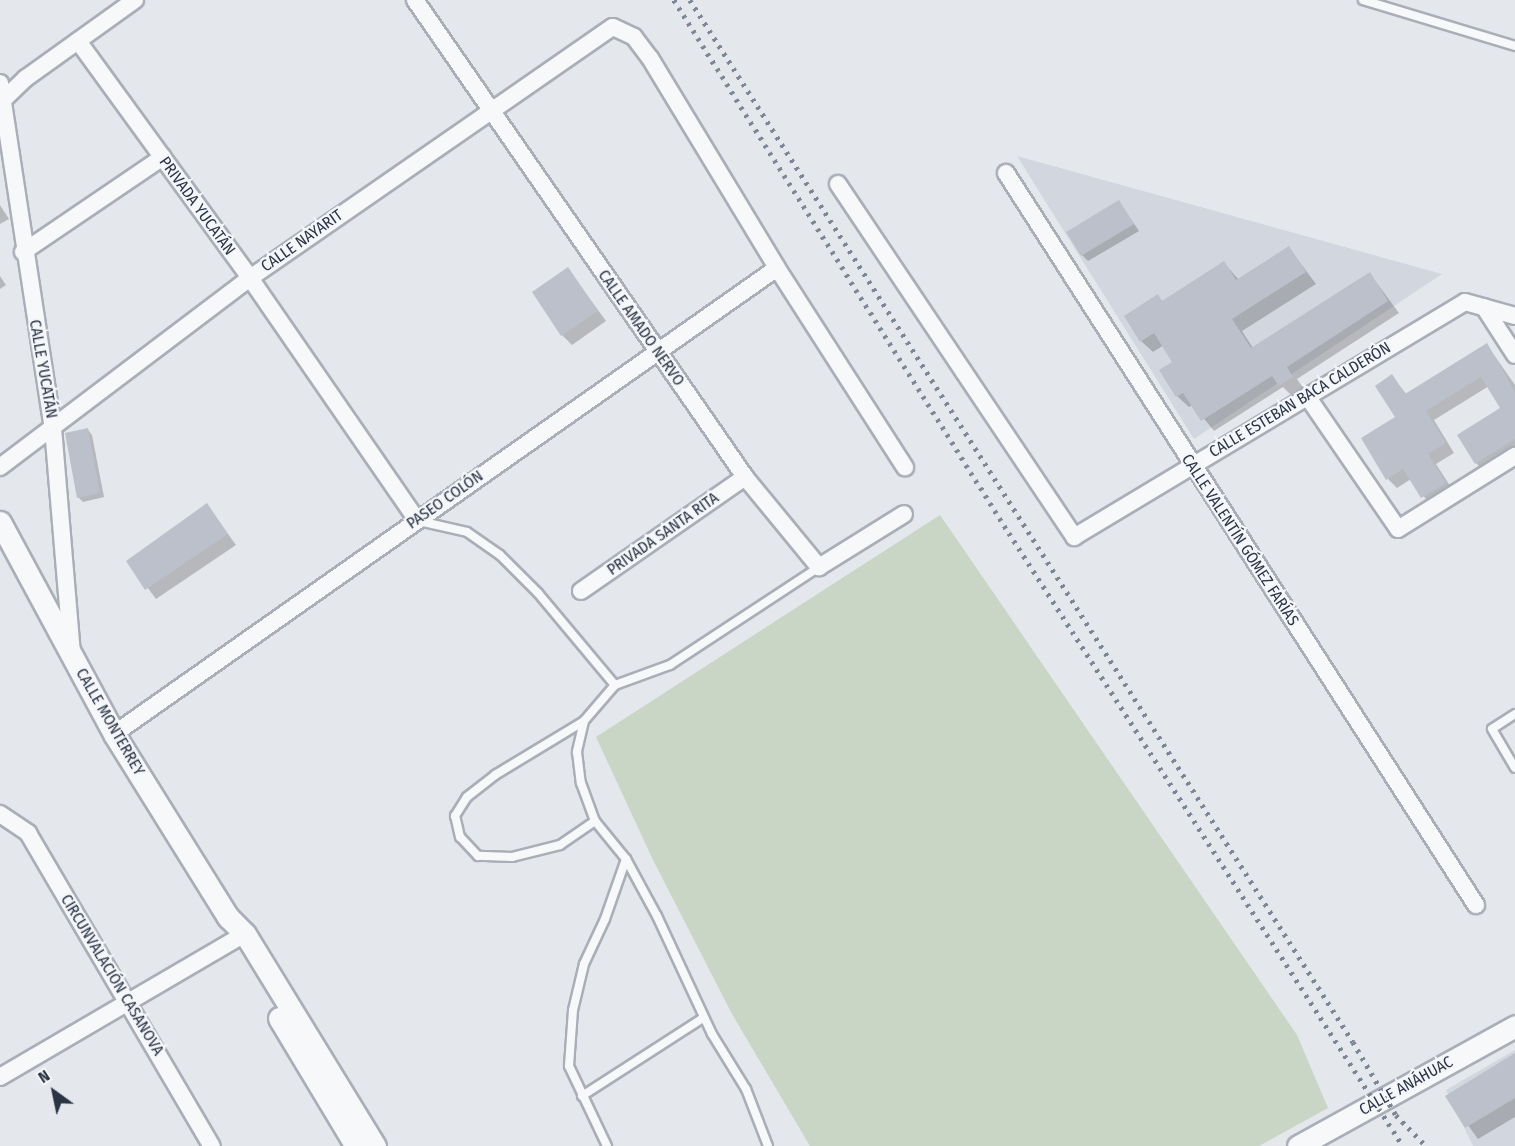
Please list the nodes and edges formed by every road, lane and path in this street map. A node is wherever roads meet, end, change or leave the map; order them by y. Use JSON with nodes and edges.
{"nodes":[{"id":1,"x":135,"y":0,"type":"edge"},
{"id":2,"x":415,"y":0,"type":"edge"},
{"id":3,"x":1363,"y":0,"type":"edge"},
{"id":4,"x":78,"y":41,"type":"junction"},
{"id":5,"x":1515,"y":46,"type":"edge"},
{"id":6,"x":0,"y":83,"type":"edge"},
{"id":7,"x":1,"y":102,"type":"edge"},
{"id":8,"x":490,"y":110,"type":"junction"},
{"id":9,"x":163,"y":157,"type":"junction"},
{"id":10,"x":1006,"y":173,"type":"dead end"},
{"id":11,"x":838,"y":184,"type":"dead end"},
{"id":12,"x":23,"y":252,"type":"junction"},
{"id":13,"x":777,"y":268,"type":"junction"},
{"id":14,"x":250,"y":278,"type":"junction"},
{"id":15,"x":1484,"y":307,"type":"junction"},
{"id":16,"x":1515,"y":316,"type":"edge"},
{"id":17,"x":657,"y":352,"type":"junction"},
{"id":18,"x":1515,"y":356,"type":"edge"},
{"id":19,"x":1307,"y":396,"type":"junction"},
{"id":20,"x":53,"y":428,"type":"junction"},
{"id":21,"x":1515,"y":456,"type":"edge"},
{"id":22,"x":1191,"y":464,"type":"junction"},
{"id":23,"x":0,"y":467,"type":"edge"},
{"id":24,"x":905,"y":467,"type":"dead end"},
{"id":25,"x":745,"y":477,"type":"junction"},
{"id":26,"x":904,"y":514,"type":"dead end"},
{"id":27,"x":417,"y":520,"type":"junction"},
{"id":28,"x":0,"y":522,"type":"edge"},
{"id":29,"x":819,"y":567,"type":"junction"},
{"id":30,"x":581,"y":591,"type":"dead end"},
{"id":31,"x":73,"y":657,"type":"junction"},
{"id":32,"x":615,"y":685,"type":"junction"},
{"id":33,"x":1515,"y":714,"type":"edge"},
{"id":34,"x":584,"y":721,"type":"junction"},
{"id":35,"x":114,"y":734,"type":"junction"},
{"id":36,"x":1515,"y":768,"type":"edge"},
{"id":37,"x":0,"y":814,"type":"edge"},
{"id":38,"x":595,"y":821,"type":"junction"},
{"id":39,"x":626,"y":859,"type":"junction"},
{"id":40,"x":1476,"y":905,"type":"dead end"},
{"id":41,"x":239,"y":937,"type":"junction"},
{"id":42,"x":128,"y":1001,"type":"junction"},
{"id":43,"x":703,"y":1018,"type":"junction"},
{"id":44,"x":1515,"y":1026,"type":"edge"},
{"id":45,"x":0,"y":1077,"type":"edge"},
{"id":46,"x":582,"y":1096,"type":"junction"},
{"id":47,"x":212,"y":1146,"type":"edge"},
{"id":48,"x":356,"y":1146,"type":"edge"},
{"id":49,"x":375,"y":1146,"type":"edge"},
{"id":50,"x":607,"y":1146,"type":"edge"},
{"id":51,"x":768,"y":1146,"type":"edge"},
{"id":52,"x":1298,"y":1146,"type":"edge"}],
"edges":[{"from":1,"to":4,"type":"street"},
{"from":2,"to":8,"type":"street","name":"CALLE AMADO NERVO"},
{"from":3,"to":5,"type":"lane"},
{"from":4,"to":7,"type":"street"},
{"from":4,"to":9,"type":"street","name":"PRIVADA YUCATÁN"},
{"from":6,"to":7,"type":"street","name":"CALLE YUCATÁN"},
{"from":7,"to":12,"type":"street","name":"CALLE YUCATÁN"},
{"from":8,"to":13,"type":"street","name":"CALLE NAYARIT"},
{"from":8,"to":14,"type":"street","name":"CALLE NAYARIT"},
{"from":8,"to":17,"type":"street","name":"CALLE AMADO NERVO"},
{"from":9,"to":12,"type":"street"},
{"from":9,"to":14,"type":"street","name":"PRIVADA YUCATÁN"},
{"from":10,"to":22,"type":"street","name":"CALLE VALENTÍN GÓMEZ FARÍAS"},
{"from":11,"to":22,"type":"street","name":"CALLE ESTEBAN BACA CALDERÓN"},
{"from":12,"to":20,"type":"street","name":"CALLE YUCATÁN"},
{"from":13,"to":17,"type":"street","name":"PASEO COLÓN"},
{"from":13,"to":24,"type":"street"},
{"from":14,"to":20,"type":"street","name":"CALLE NAYARIT"},
{"from":14,"to":27,"type":"street","name":"PRIVADA YUCATÁN"},
{"from":15,"to":16,"type":"street"},
{"from":15,"to":18,"type":"street"},
{"from":15,"to":19,"type":"street","name":"CALLE ESTEBAN BACA CALDERÓN"},
{"from":17,"to":25,"type":"street","name":"CALLE AMADO NERVO"},
{"from":17,"to":27,"type":"street","name":"PASEO COLÓN"},
{"from":19,"to":21,"type":"street"},
{"from":19,"to":22,"type":"street","name":"CALLE ESTEBAN BACA CALDERÓN"},
{"from":20,"to":23,"type":"street","name":"CALLE NAYARIT"},
{"from":20,"to":31,"type":"street","name":"CALLE YUCATÁN"},
{"from":22,"to":40,"type":"street","name":"CALLE VALENTÍN GÓMEZ FARÍAS"},
{"from":25,"to":29,"type":"street","name":"CALLE AMADO NERVO"},
{"from":25,"to":30,"type":"street","name":"PRIVADA SANTA RITA"},
{"from":26,"to":29,"type":"street"},
{"from":27,"to":32,"type":"lane"},
{"from":27,"to":35,"type":"street","name":"PASEO COLÓN"},
{"from":28,"to":31,"type":"street","name":"CALLE MONTERREY"},
{"from":29,"to":32,"type":"lane"},
{"from":31,"to":35,"type":"street","name":"CALLE MONTERREY"},
{"from":32,"to":34,"type":"lane"},
{"from":33,"to":36,"type":"lane"},
{"from":34,"to":38,"type":"lane"},
{"from":34,"to":38,"type":"lane"},
{"from":35,"to":41,"type":"street","name":"CALLE MONTERREY"},
{"from":37,"to":42,"type":"street","name":"CIRCUNVALACIÓN CASANOVA"},
{"from":38,"to":39,"type":"lane"},
{"from":39,"to":43,"type":"lane"},
{"from":39,"to":46,"type":"lane"},
{"from":41,"to":42,"type":"street"},
{"from":41,"to":48,"type":"street","name":"CALLE MONTERREY"},
{"from":41,"to":49,"type":"street","name":"CALLE MONTERREY"},
{"from":42,"to":45,"type":"street"},
{"from":42,"to":47,"type":"street","name":"CIRCUNVALACIÓN CASANOVA"},
{"from":43,"to":46,"type":"lane"},
{"from":43,"to":51,"type":"lane"},
{"from":44,"to":52,"type":"street","name":"CALLE ANÁHUAC"},
{"from":46,"to":50,"type":"lane"}]}
